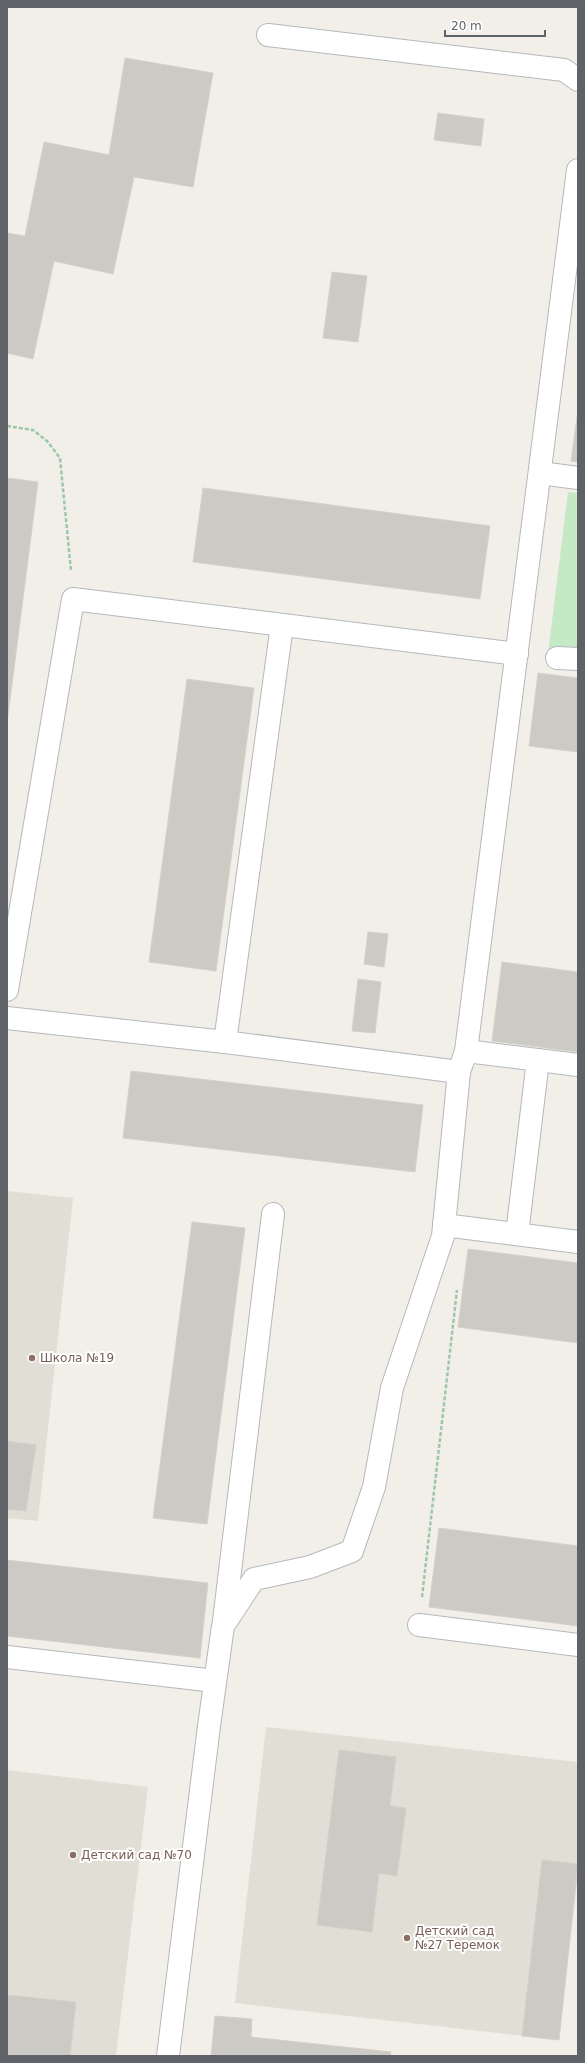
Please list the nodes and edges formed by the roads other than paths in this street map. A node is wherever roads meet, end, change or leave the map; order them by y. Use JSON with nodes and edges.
{"nodes":[{"id":1,"x":268,"y":35,"type":"dead end"},
{"id":2,"x":578,"y":80,"type":"edge"},
{"id":3,"x":578,"y":170,"type":"edge"},
{"id":4,"x":540,"y":473,"type":"junction"},
{"id":5,"x":578,"y":478,"type":"edge"},
{"id":6,"x":282,"y":625,"type":"junction"},
{"id":7,"x":516,"y":654,"type":"junction"},
{"id":8,"x":7,"y":990,"type":"edge"},
{"id":9,"x":7,"y":1018,"type":"edge"},
{"id":10,"x":225,"y":1042,"type":"junction"},
{"id":11,"x":466,"y":1051,"type":"junction"},
{"id":12,"x":538,"y":1060,"type":"junction"},
{"id":13,"x":578,"y":1065,"type":"edge"},
{"id":14,"x":459,"y":1072,"type":"junction"},
{"id":15,"x":273,"y":1214,"type":"dead end"},
{"id":16,"x":444,"y":1225,"type":"junction"},
{"id":17,"x":517,"y":1234,"type":"junction"},
{"id":18,"x":578,"y":1242,"type":"edge"},
{"id":19,"x":419,"y":1625,"type":"dead end"},
{"id":20,"x":223,"y":1626,"type":"junction"},
{"id":21,"x":578,"y":1645,"type":"edge"},
{"id":22,"x":7,"y":1657,"type":"edge"},
{"id":23,"x":215,"y":1681,"type":"junction"},
{"id":24,"x":168,"y":2056,"type":"edge"}],
"edges":[{"from":1,"to":2,"type":"lane"},
{"from":3,"to":4,"type":"lane"},
{"from":4,"to":5,"type":"lane"},
{"from":4,"to":7,"type":"lane"},
{"from":6,"to":7,"type":"lane"},
{"from":6,"to":8,"type":"lane"},
{"from":6,"to":10,"type":"lane"},
{"from":7,"to":11,"type":"lane"},
{"from":9,"to":10,"type":"lane"},
{"from":10,"to":14,"type":"lane"},
{"from":11,"to":12,"type":"lane"},
{"from":11,"to":14,"type":"lane"},
{"from":12,"to":13,"type":"lane"},
{"from":12,"to":17,"type":"lane"},
{"from":14,"to":16,"type":"lane"},
{"from":15,"to":20,"type":"lane"},
{"from":16,"to":17,"type":"lane"},
{"from":16,"to":20,"type":"lane"},
{"from":17,"to":18,"type":"lane"},
{"from":19,"to":21,"type":"lane"},
{"from":20,"to":23,"type":"lane"},
{"from":22,"to":23,"type":"lane"},
{"from":23,"to":24,"type":"lane"}]}
